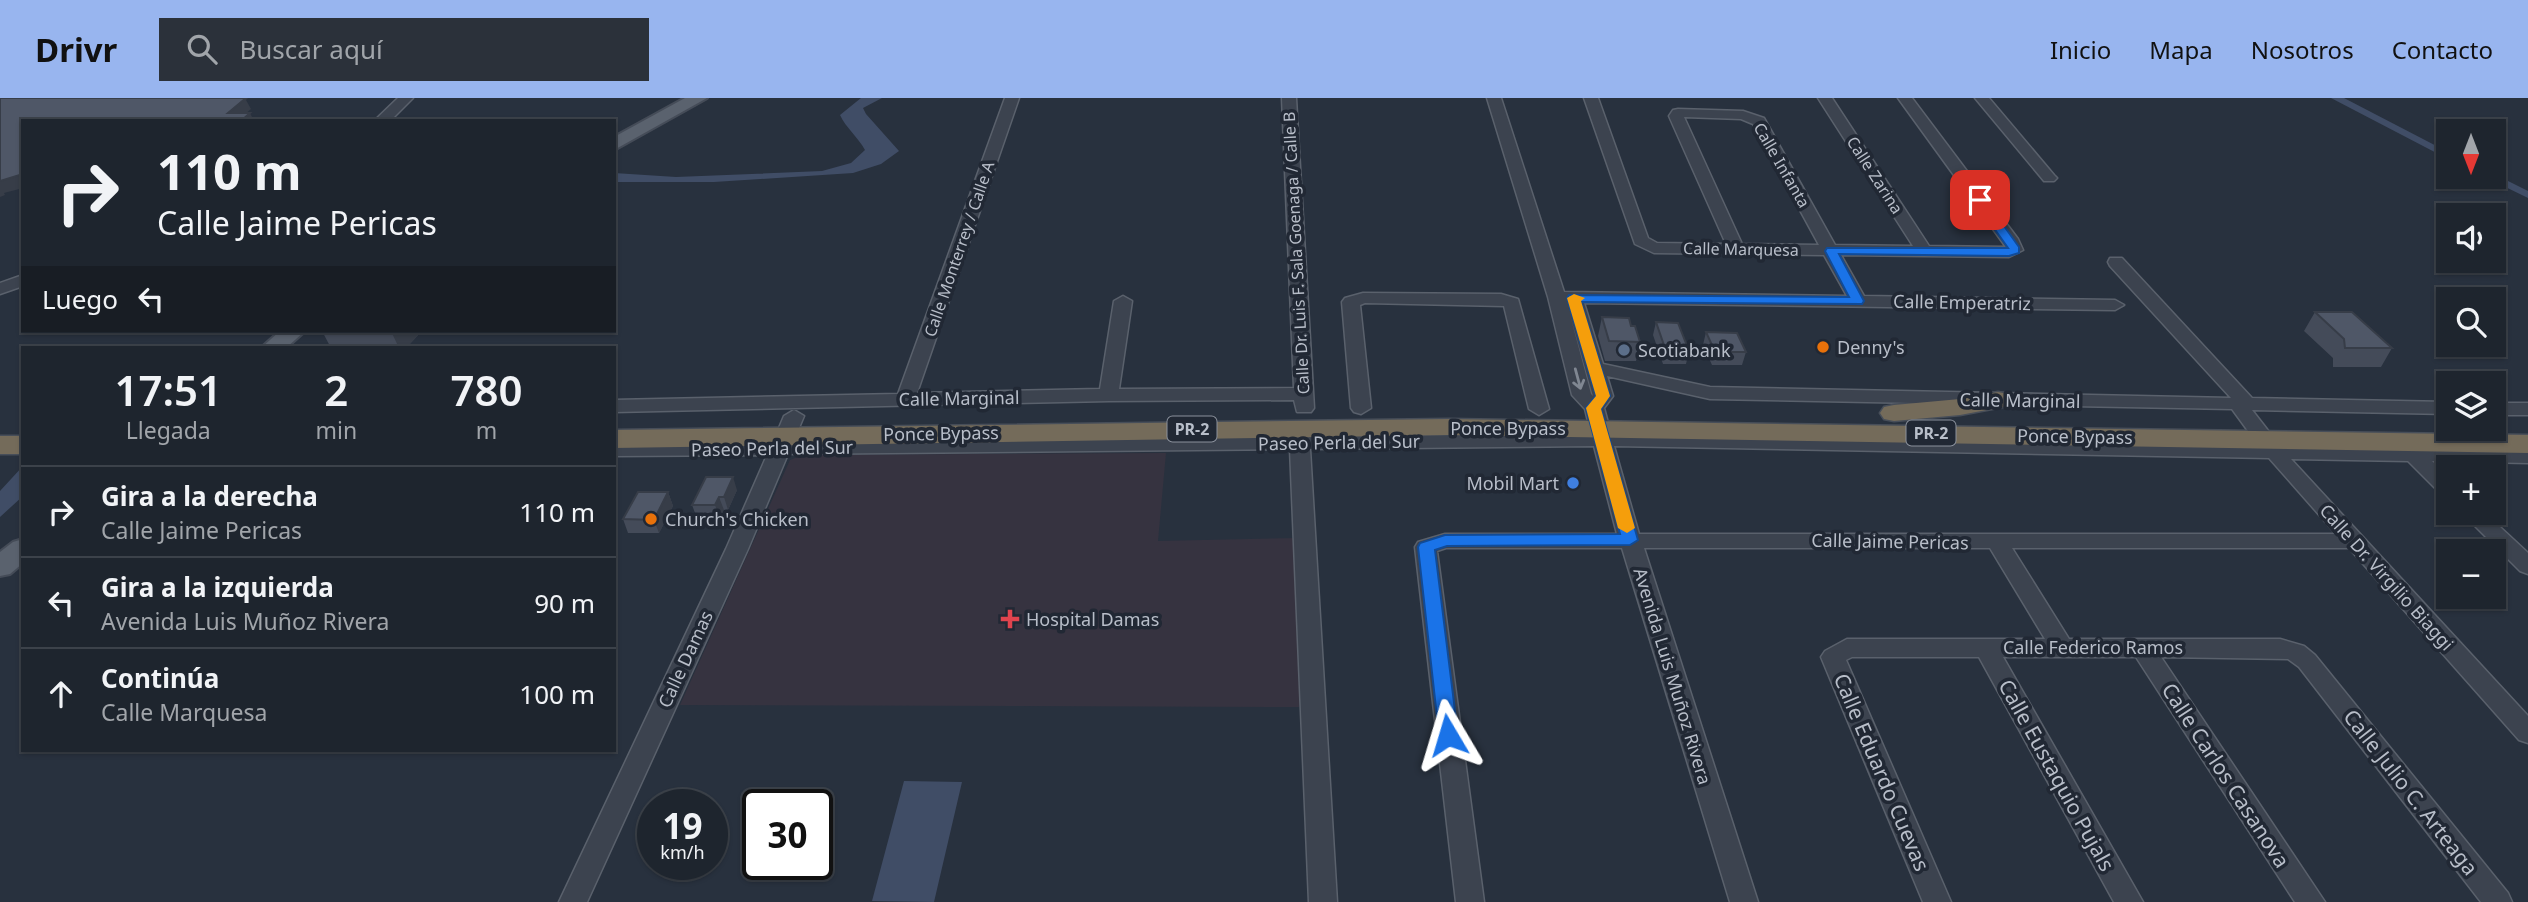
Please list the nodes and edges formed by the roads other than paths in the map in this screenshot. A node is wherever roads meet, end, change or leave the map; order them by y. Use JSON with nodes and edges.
{"nodes":[{"id":1,"x":406,"y":98,"type":"edge"},
{"id":2,"x":698,"y":98,"type":"edge"},
{"id":3,"x":1012,"y":98,"type":"edge"},
{"id":4,"x":1289,"y":98,"type":"edge"},
{"id":5,"x":1494,"y":98,"type":"edge"},
{"id":6,"x":1591,"y":98,"type":"edge"},
{"id":7,"x":1825,"y":98,"type":"edge"},
{"id":8,"x":1905,"y":98,"type":"edge"},
{"id":9,"x":1978,"y":99,"type":"edge"},
{"id":10,"x":383,"y":119,"type":"edge"},
{"id":11,"x":619,"y":143,"type":"edge"},
{"id":12,"x":2049,"y":178,"type":"dead end"},
{"id":13,"x":1736,"y":248,"type":"junction"},
{"id":14,"x":1831,"y":251,"type":"junction"},
{"id":15,"x":1924,"y":251,"type":"junction"},
{"id":16,"x":2116,"y":262,"type":"dead end"},
{"id":17,"x":21,"y":281,"type":"edge"},
{"id":18,"x":0,"y":289,"type":"edge"},
{"id":19,"x":1565,"y":297,"type":"junction"},
{"id":20,"x":1124,"y":301,"type":"dead end"},
{"id":21,"x":1857,"y":301,"type":"junction"},
{"id":22,"x":2115,"y":304,"type":"dead end"},
{"id":23,"x":1565,"y":331,"type":"junction"},
{"id":24,"x":1585,"y":332,"type":"junction"},
{"id":25,"x":291,"y":333,"type":"edge"},
{"id":26,"x":275,"y":346,"type":"edge"},
{"id":27,"x":1594,"y":368,"type":"junction"},
{"id":28,"x":1109,"y":395,"type":"junction"},
{"id":29,"x":906,"y":400,"type":"junction"},
{"id":30,"x":1998,"y":400,"type":"junction"},
{"id":31,"x":1304,"y":401,"type":"junction"},
{"id":32,"x":616,"y":406,"type":"edge"},
{"id":33,"x":1539,"y":409,"type":"junction"},
{"id":34,"x":2436,"y":409,"type":"edge"},
{"id":35,"x":2506,"y":409,"type":"edge"},
{"id":36,"x":2528,"y":410,"type":"edge"},
{"id":37,"x":1894,"y":413,"type":"junction"},
{"id":38,"x":1353,"y":418,"type":"junction"},
{"id":39,"x":616,"y":419,"type":"edge"},
{"id":40,"x":2254,"y":424,"type":"junction"},
{"id":41,"x":2436,"y":424,"type":"edge"},
{"id":42,"x":1598,"y":425,"type":"junction"},
{"id":43,"x":2506,"y":425,"type":"edge"},
{"id":44,"x":2528,"y":425,"type":"edge"},
{"id":45,"x":0,"y":429,"type":"edge"},
{"id":46,"x":21,"y":429,"type":"edge"},
{"id":47,"x":786,"y":433,"type":"junction"},
{"id":48,"x":616,"y":439,"type":"edge"},
{"id":49,"x":1408,"y":441,"type":"junction"},
{"id":50,"x":1300,"y":443,"type":"junction"},
{"id":51,"x":2528,"y":444,"type":"edge"},
{"id":52,"x":0,"y":445,"type":"edge"},
{"id":53,"x":21,"y":445,"type":"edge"},
{"id":54,"x":616,"y":450,"type":"edge"},
{"id":55,"x":2414,"y":455,"type":"junction"},
{"id":56,"x":2528,"y":457,"type":"edge"},
{"id":57,"x":2436,"y":477,"type":"edge"},
{"id":58,"x":2486,"y":525,"type":"edge"},
{"id":59,"x":1630,"y":540,"type":"junction"},
{"id":60,"x":2355,"y":541,"type":"junction"},
{"id":61,"x":1998,"y":543,"type":"junction"},
{"id":62,"x":21,"y":550,"type":"edge"},
{"id":63,"x":2525,"y":561,"type":"edge"},
{"id":64,"x":0,"y":567,"type":"edge"},
{"id":65,"x":1986,"y":647,"type":"junction"},
{"id":66,"x":2062,"y":647,"type":"junction"},
{"id":67,"x":2142,"y":647,"type":"junction"},
{"id":68,"x":1847,"y":648,"type":"joint"},
{"id":69,"x":2324,"y":682,"type":"joint"},
{"id":70,"x":2528,"y":733,"type":"edge"},
{"id":71,"x":573,"y":902,"type":"edge"},
{"id":72,"x":1323,"y":902,"type":"edge"},
{"id":73,"x":1470,"y":902,"type":"edge"},
{"id":74,"x":1744,"y":902,"type":"edge"},
{"id":75,"x":1937,"y":902,"type":"edge"},
{"id":76,"x":2129,"y":902,"type":"edge"},
{"id":77,"x":2311,"y":902,"type":"edge"},
{"id":78,"x":2498,"y":902,"type":"edge"}],
"edges":[{"from":1,"to":10,"type":"street"},
{"from":2,"to":11,"type":"main road"},
{"from":3,"to":29,"type":"street","name":"Calle Monterrey / Calle A"},
{"from":4,"to":31,"type":"street","name":"Calle Dr. Luis F. Sala Goenaga / Calle B"},
{"from":5,"to":19,"type":"street"},
{"from":6,"to":13,"type":"street","name":"Calle Marquesa"},
{"from":7,"to":15,"type":"street","name":"Calle Zarina"},
{"from":8,"to":15,"type":"street","name":"Calle Marquesa"},
{"from":9,"to":12,"type":"street"},
{"from":13,"to":14,"type":"street","name":"Calle Marquesa"},
{"from":13,"to":14,"type":"street","name":"Calle Infanta"},
{"from":14,"to":15,"type":"street","name":"Calle Marquesa"},
{"from":14,"to":21,"type":"street","name":"Calle Infanta"},
{"from":16,"to":40,"type":"street","name":"Calle Dr. Virgilio Biaggi"},
{"from":17,"to":18,"type":"street"},
{"from":19,"to":21,"type":"street","name":"Calle Emperatriz"},
{"from":19,"to":23,"type":"street"},
{"from":19,"to":24,"type":"street"},
{"from":20,"to":28,"type":"street"},
{"from":21,"to":22,"type":"street","name":"Calle Emperatriz"},
{"from":23,"to":24,"type":"street"},
{"from":23,"to":42,"type":"street","one_way":true},
{"from":24,"to":27,"type":"street"},
{"from":25,"to":26,"type":"main road"},
{"from":27,"to":30,"type":"street","name":"Calle Marginal"},
{"from":27,"to":42,"type":"street"},
{"from":28,"to":29,"type":"street","name":"Calle Marginal"},
{"from":28,"to":31,"type":"street","name":"Calle Marginal"},
{"from":29,"to":32,"type":"street","name":"Calle Marginal"},
{"from":30,"to":37,"type":"highway"},
{"from":30,"to":40,"type":"street","name":"Calle Marginal"},
{"from":31,"to":38,"type":"highway","name":"Ponce Bypass","number":"PR-2"},
{"from":31,"to":47,"type":"highway","name":"Ponce Bypass","number":"PR-2"},
{"from":33,"to":38,"type":"highway","name":"Ponce Bypass","number":"PR-2"},
{"from":33,"to":38,"type":"street"},
{"from":33,"to":42,"type":"highway","name":"Ponce Bypass","number":"PR-2"},
{"from":34,"to":40,"type":"street","name":"Calle Marginal"},
{"from":35,"to":36,"type":"street"},
{"from":37,"to":40,"type":"highway","name":"Ponce Bypass","number":"PR-2"},
{"from":37,"to":42,"type":"highway","name":"Ponce Bypass","number":"PR-2"},
{"from":38,"to":42,"type":"highway","name":"Ponce Bypass","number":"PR-2"},
{"from":38,"to":47,"type":"highway","name":"Ponce Bypass","number":"PR-2"},
{"from":38,"to":49,"type":"highway"},
{"from":39,"to":47,"type":"highway","name":"Ponce Bypass","number":"PR-2"},
{"from":40,"to":41,"type":"highway","name":"Ponce Bypass","number":"PR-2"},
{"from":40,"to":42,"type":"highway","name":"Ponce Bypass","number":"PR-2"},
{"from":40,"to":51,"type":"highway","name":"Ponce Bypass","number":"PR-2"},
{"from":40,"to":55,"type":"street"},
{"from":40,"to":60,"type":"street","name":"Calle Dr. Virgilio Biaggi"},
{"from":42,"to":49,"type":"street","name":"Paseo Perla del Sur"},
{"from":42,"to":59,"type":"street","name":"Avenida Luis Muñoz Rivera"},
{"from":43,"to":44,"type":"highway"},
{"from":45,"to":46,"type":"highway"},
{"from":47,"to":48,"type":"highway","name":"Ponce Bypass","number":"PR-2"},
{"from":47,"to":50,"type":"street","name":"Paseo Perla del Sur"},
{"from":47,"to":54,"type":"street","name":"Paseo Perla del Sur"},
{"from":47,"to":71,"type":"street","name":"Calle Damas"},
{"from":49,"to":50,"type":"street","name":"Paseo Perla del Sur"},
{"from":50,"to":72,"type":"street"},
{"from":52,"to":53,"type":"highway"},
{"from":55,"to":56,"type":"street"},
{"from":55,"to":57,"type":"street"},
{"from":58,"to":63,"type":"street"},
{"from":59,"to":61,"type":"street","name":"Calle Jaime Pericas"},
{"from":59,"to":73,"type":"street","name":"Calle Jaime Pericas"},
{"from":59,"to":74,"type":"street","name":"Avenida Luis Muñoz Rivera"},
{"from":60,"to":61,"type":"street","name":"Calle Jaime Pericas"},
{"from":60,"to":70,"type":"street","name":"Calle Dr. Virgilio Biaggi"},
{"from":61,"to":66,"type":"street"},
{"from":62,"to":64,"type":"main road"},
{"from":65,"to":66,"type":"street","name":"Calle Federico Ramos"},
{"from":65,"to":68,"type":"street","name":"Calle Federico Ramos"},
{"from":65,"to":76,"type":"street","name":"Calle Eustaquio Pujals"},
{"from":66,"to":67,"type":"street","name":"Calle Federico Ramos"},
{"from":67,"to":69,"type":"street","name":"Calle Federico Ramos"},
{"from":67,"to":77,"type":"street","name":"Calle Carlos Casanova"},
{"from":68,"to":75,"type":"street","name":"Calle Eduardo Cuevas"},
{"from":69,"to":78,"type":"street","name":"Calle Julio C. Arteaga"}]}
